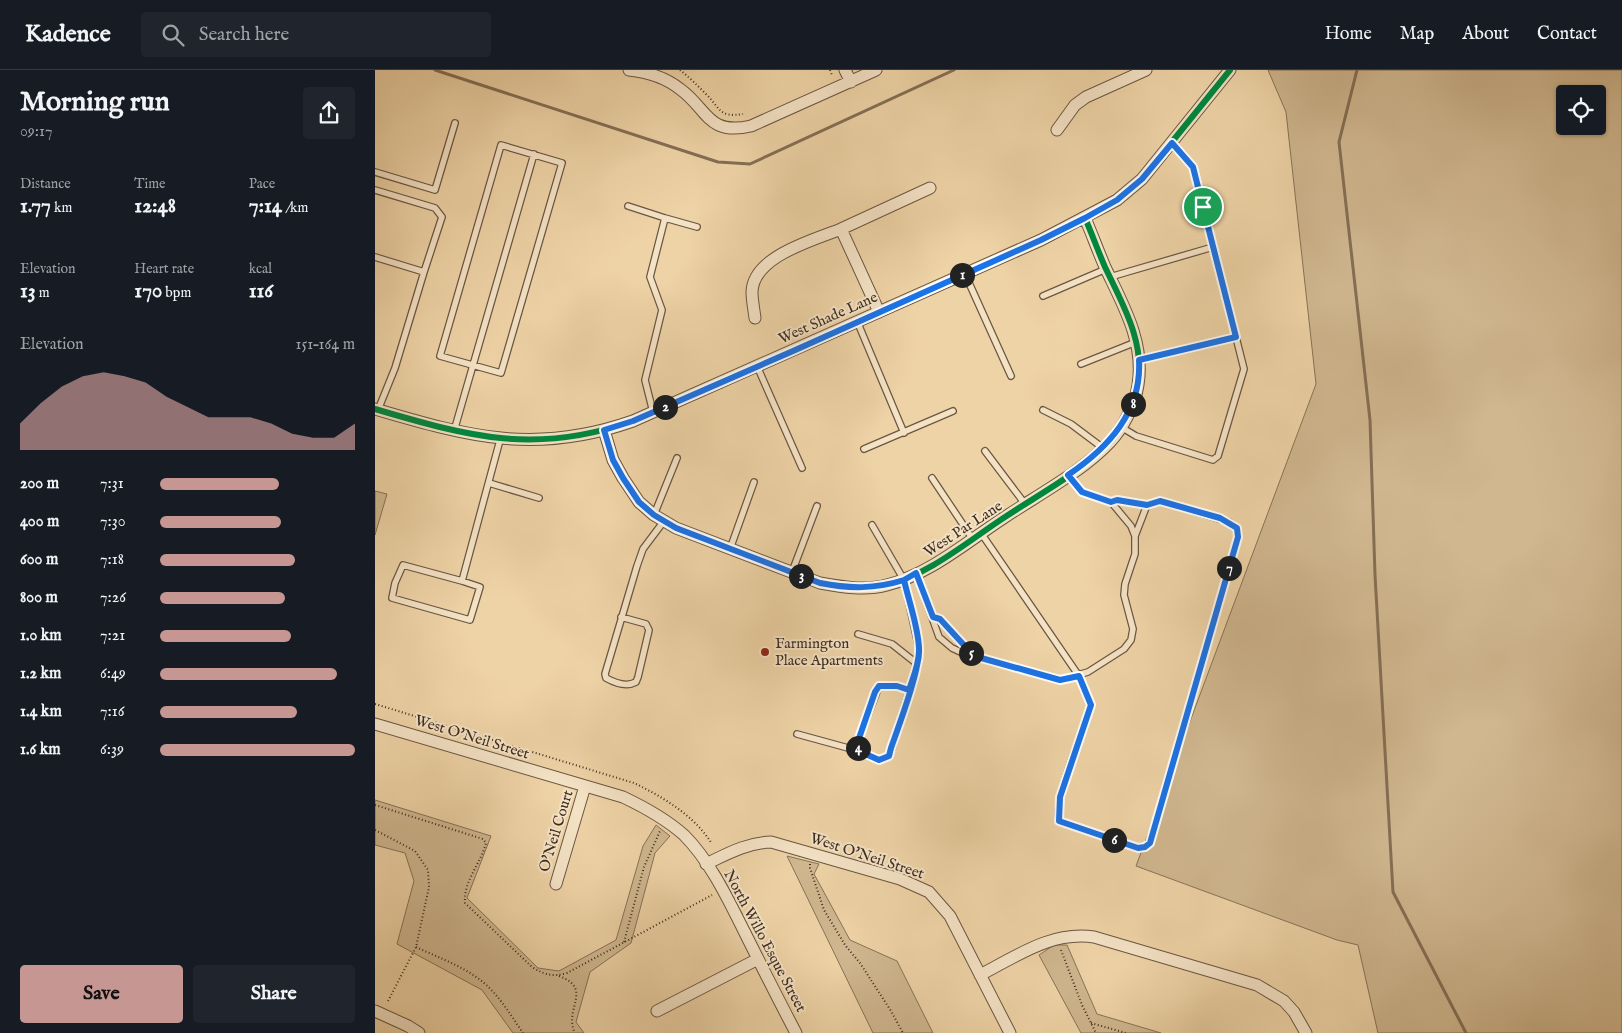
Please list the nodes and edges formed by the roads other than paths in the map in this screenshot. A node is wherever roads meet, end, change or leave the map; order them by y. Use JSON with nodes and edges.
{"nodes":[{"id":1,"x":629,"y":70,"type":"edge"},
{"id":2,"x":845,"y":70,"type":"edge"},
{"id":3,"x":876,"y":70,"type":"edge"},
{"id":4,"x":1146,"y":70,"type":"edge"},
{"id":5,"x":1230,"y":70,"type":"edge"},
{"id":6,"x":851,"y":82,"type":"junction"},
{"id":7,"x":455,"y":123,"type":"dead end"},
{"id":8,"x":1057,"y":130,"type":"dead end"},
{"id":9,"x":1172,"y":143,"type":"junction"},
{"id":10,"x":534,"y":154,"type":"junction"},
{"id":11,"x":375,"y":172,"type":"edge"},
{"id":12,"x":930,"y":188,"type":"dead end"},
{"id":13,"x":375,"y":190,"type":"edge"},
{"id":14,"x":628,"y":206,"type":"dead end"},
{"id":15,"x":665,"y":218,"type":"junction"},
{"id":16,"x":1085,"y":218,"type":"junction"},
{"id":17,"x":697,"y":227,"type":"dead end"},
{"id":18,"x":841,"y":229,"type":"junction"},
{"id":19,"x":1213,"y":247,"type":"junction"},
{"id":20,"x":375,"y":257,"type":"edge"},
{"id":21,"x":424,"y":272,"type":"junction"},
{"id":22,"x":1108,"y":272,"type":"junction"},
{"id":23,"x":965,"y":274,"type":"junction"},
{"id":24,"x":1043,"y":296,"type":"dead end"},
{"id":25,"x":879,"y":312,"type":"junction"},
{"id":26,"x":755,"y":318,"type":"dead end"},
{"id":27,"x":857,"y":321,"type":"junction"},
{"id":28,"x":1236,"y":337,"type":"junction"},
{"id":29,"x":1136,"y":342,"type":"junction"},
{"id":30,"x":1139,"y":360,"type":"junction"},
{"id":31,"x":1081,"y":364,"type":"dead end"},
{"id":32,"x":473,"y":366,"type":"junction"},
{"id":33,"x":757,"y":366,"type":"junction"},
{"id":34,"x":1011,"y":376,"type":"dead end"},
{"id":35,"x":376,"y":409,"type":"edge"},
{"id":36,"x":1043,"y":410,"type":"dead end"},
{"id":37,"x":953,"y":411,"type":"dead end"},
{"id":38,"x":653,"y":412,"type":"junction"},
{"id":39,"x":1121,"y":427,"type":"junction"},
{"id":40,"x":604,"y":430,"type":"junction"},
{"id":41,"x":454,"y":432,"type":"junction"},
{"id":42,"x":904,"y":433,"type":"junction"},
{"id":43,"x":500,"y":440,"type":"junction"},
{"id":44,"x":1103,"y":448,"type":"junction"},
{"id":45,"x":864,"y":449,"type":"dead end"},
{"id":46,"x":985,"y":451,"type":"dead end"},
{"id":47,"x":677,"y":458,"type":"dead end"},
{"id":48,"x":802,"y":468,"type":"dead end"},
{"id":49,"x":1068,"y":475,"type":"junction"},
{"id":50,"x":932,"y":478,"type":"dead end"},
{"id":51,"x":754,"y":482,"type":"dead end"},
{"id":52,"x":489,"y":483,"type":"junction"},
{"id":53,"x":539,"y":498,"type":"dead end"},
{"id":54,"x":1111,"y":502,"type":"junction"},
{"id":55,"x":1025,"y":504,"type":"junction"},
{"id":56,"x":1147,"y":505,"type":"junction"},
{"id":57,"x":817,"y":506,"type":"dead end"},
{"id":58,"x":659,"y":518,"type":"junction"},
{"id":59,"x":872,"y":525,"type":"dead end"},
{"id":60,"x":976,"y":536,"type":"junction"},
{"id":61,"x":1135,"y":536,"type":"junction"},
{"id":62,"x":731,"y":548,"type":"junction"},
{"id":63,"x":792,"y":572,"type":"junction"},
{"id":64,"x":916,"y":573,"type":"junction"},
{"id":65,"x":904,"y":580,"type":"junction"},
{"id":66,"x":462,"y":582,"type":"junction"},
{"id":67,"x":621,"y":617,"type":"junction"},
{"id":68,"x":933,"y":617,"type":"junction"},
{"id":69,"x":858,"y":634,"type":"dead end"},
{"id":70,"x":974,"y":656,"type":"junction"},
{"id":71,"x":917,"y":663,"type":"junction"},
{"id":72,"x":1079,"y":676,"type":"junction"},
{"id":73,"x":909,"y":690,"type":"junction"},
{"id":74,"x":375,"y":724,"type":"edge"},
{"id":75,"x":797,"y":734,"type":"dead end"},
{"id":76,"x":859,"y":751,"type":"junction"},
{"id":77,"x":585,"y":786,"type":"junction"},
{"id":78,"x":706,"y":864,"type":"junction"},
{"id":79,"x":556,"y":884,"type":"dead end"},
{"id":80,"x":758,"y":959,"type":"junction"},
{"id":81,"x":980,"y":975,"type":"junction"},
{"id":82,"x":657,"y":1011,"type":"dead end"},
{"id":83,"x":375,"y":1012,"type":"edge"},
{"id":84,"x":419,"y":1033,"type":"edge"},
{"id":85,"x":796,"y":1033,"type":"edge"},
{"id":86,"x":1011,"y":1033,"type":"edge"},
{"id":87,"x":1306,"y":1033,"type":"edge"}],
"edges":[{"from":1,"to":6,"type":"street"},
{"from":2,"to":6,"type":"street"},
{"from":3,"to":6,"type":"street"},
{"from":4,"to":8,"type":"street"},
{"from":5,"to":9,"type":"street","name":"West Shade Lane"},
{"from":7,"to":11,"type":"lane"},
{"from":9,"to":16,"type":"street","name":"West Shade Lane"},
{"from":9,"to":19,"type":"lane"},
{"from":10,"to":32,"type":"lane"},
{"from":10,"to":32,"type":"lane"},
{"from":10,"to":32,"type":"lane"},
{"from":12,"to":18,"type":"street"},
{"from":13,"to":21,"type":"lane"},
{"from":14,"to":15,"type":"lane"},
{"from":15,"to":17,"type":"lane"},
{"from":15,"to":38,"type":"lane"},
{"from":16,"to":22,"type":"street","name":"West Par Lane"},
{"from":16,"to":23,"type":"street","name":"West Shade Lane"},
{"from":18,"to":25,"type":"street"},
{"from":18,"to":26,"type":"street"},
{"from":19,"to":22,"type":"lane"},
{"from":19,"to":28,"type":"lane"},
{"from":20,"to":21,"type":"lane"},
{"from":21,"to":35,"type":"lane"},
{"from":22,"to":24,"type":"lane"},
{"from":22,"to":29,"type":"street","name":"West Par Lane"},
{"from":23,"to":25,"type":"street","name":"West Shade Lane"},
{"from":23,"to":34,"type":"lane"},
{"from":25,"to":27,"type":"street","name":"West Shade Lane"},
{"from":27,"to":33,"type":"street","name":"West Shade Lane"},
{"from":27,"to":42,"type":"lane"},
{"from":28,"to":30,"type":"lane"},
{"from":28,"to":39,"type":"lane"},
{"from":29,"to":30,"type":"street","name":"West Par Lane"},
{"from":29,"to":31,"type":"lane"},
{"from":30,"to":39,"type":"street","name":"West Par Lane"},
{"from":32,"to":41,"type":"lane"},
{"from":33,"to":38,"type":"street","name":"West Shade Lane"},
{"from":33,"to":48,"type":"lane"},
{"from":35,"to":41,"type":"street","name":"West Shade Lane"},
{"from":36,"to":44,"type":"lane"},
{"from":37,"to":42,"type":"lane"},
{"from":38,"to":40,"type":"street","name":"West Shade Lane"},
{"from":39,"to":44,"type":"street","name":"West Par Lane"},
{"from":40,"to":43,"type":"street","name":"West Shade Lane"},
{"from":40,"to":58,"type":"street","name":"West Par Lane"},
{"from":41,"to":43,"type":"street","name":"West Shade Lane"},
{"from":42,"to":45,"type":"lane"},
{"from":43,"to":52,"type":"lane"},
{"from":44,"to":49,"type":"street","name":"West Par Lane"},
{"from":46,"to":55,"type":"lane"},
{"from":47,"to":58,"type":"lane"},
{"from":49,"to":54,"type":"lane"},
{"from":49,"to":55,"type":"street","name":"West Par Lane"},
{"from":50,"to":60,"type":"lane"},
{"from":51,"to":62,"type":"lane"},
{"from":52,"to":53,"type":"lane"},
{"from":52,"to":66,"type":"lane"},
{"from":54,"to":56,"type":"lane"},
{"from":54,"to":61,"type":"lane"},
{"from":55,"to":60,"type":"street","name":"West Par Lane"},
{"from":56,"to":61,"type":"lane"},
{"from":56,"to":72,"type":"lane"},
{"from":57,"to":63,"type":"lane"},
{"from":58,"to":62,"type":"street","name":"West Par Lane"},
{"from":58,"to":67,"type":"lane"},
{"from":59,"to":65,"type":"lane"},
{"from":60,"to":64,"type":"street","name":"West Par Lane"},
{"from":60,"to":72,"type":"lane"},
{"from":61,"to":72,"type":"lane"},
{"from":62,"to":63,"type":"street","name":"West Par Lane"},
{"from":63,"to":65,"type":"street","name":"West Par Lane"},
{"from":64,"to":65,"type":"street","name":"West Par Lane"},
{"from":64,"to":68,"type":"lane"},
{"from":65,"to":71,"type":"lane"},
{"from":66,"to":66,"type":"lane"},
{"from":67,"to":67,"type":"lane"},
{"from":68,"to":70,"type":"lane"},
{"from":68,"to":70,"type":"lane"},
{"from":69,"to":71,"type":"lane"},
{"from":70,"to":72,"type":"lane"},
{"from":71,"to":73,"type":"lane"},
{"from":73,"to":76,"type":"lane"},
{"from":73,"to":76,"type":"lane"},
{"from":74,"to":77,"type":"street","name":"West O'Neil Street"},
{"from":75,"to":76,"type":"lane"},
{"from":77,"to":78,"type":"street","name":"West O'Neil Street"},
{"from":77,"to":79,"type":"street","name":"O'Neil Court"},
{"from":78,"to":80,"type":"street","name":"North Willo Esque Street"},
{"from":78,"to":81,"type":"street","name":"West O'Neil Street"},
{"from":80,"to":82,"type":"street"},
{"from":80,"to":85,"type":"street","name":"North Willo Esque Street"},
{"from":81,"to":86,"type":"street","name":"West O'Neil Street"},
{"from":81,"to":87,"type":"street"},
{"from":83,"to":84,"type":"street"}]}
